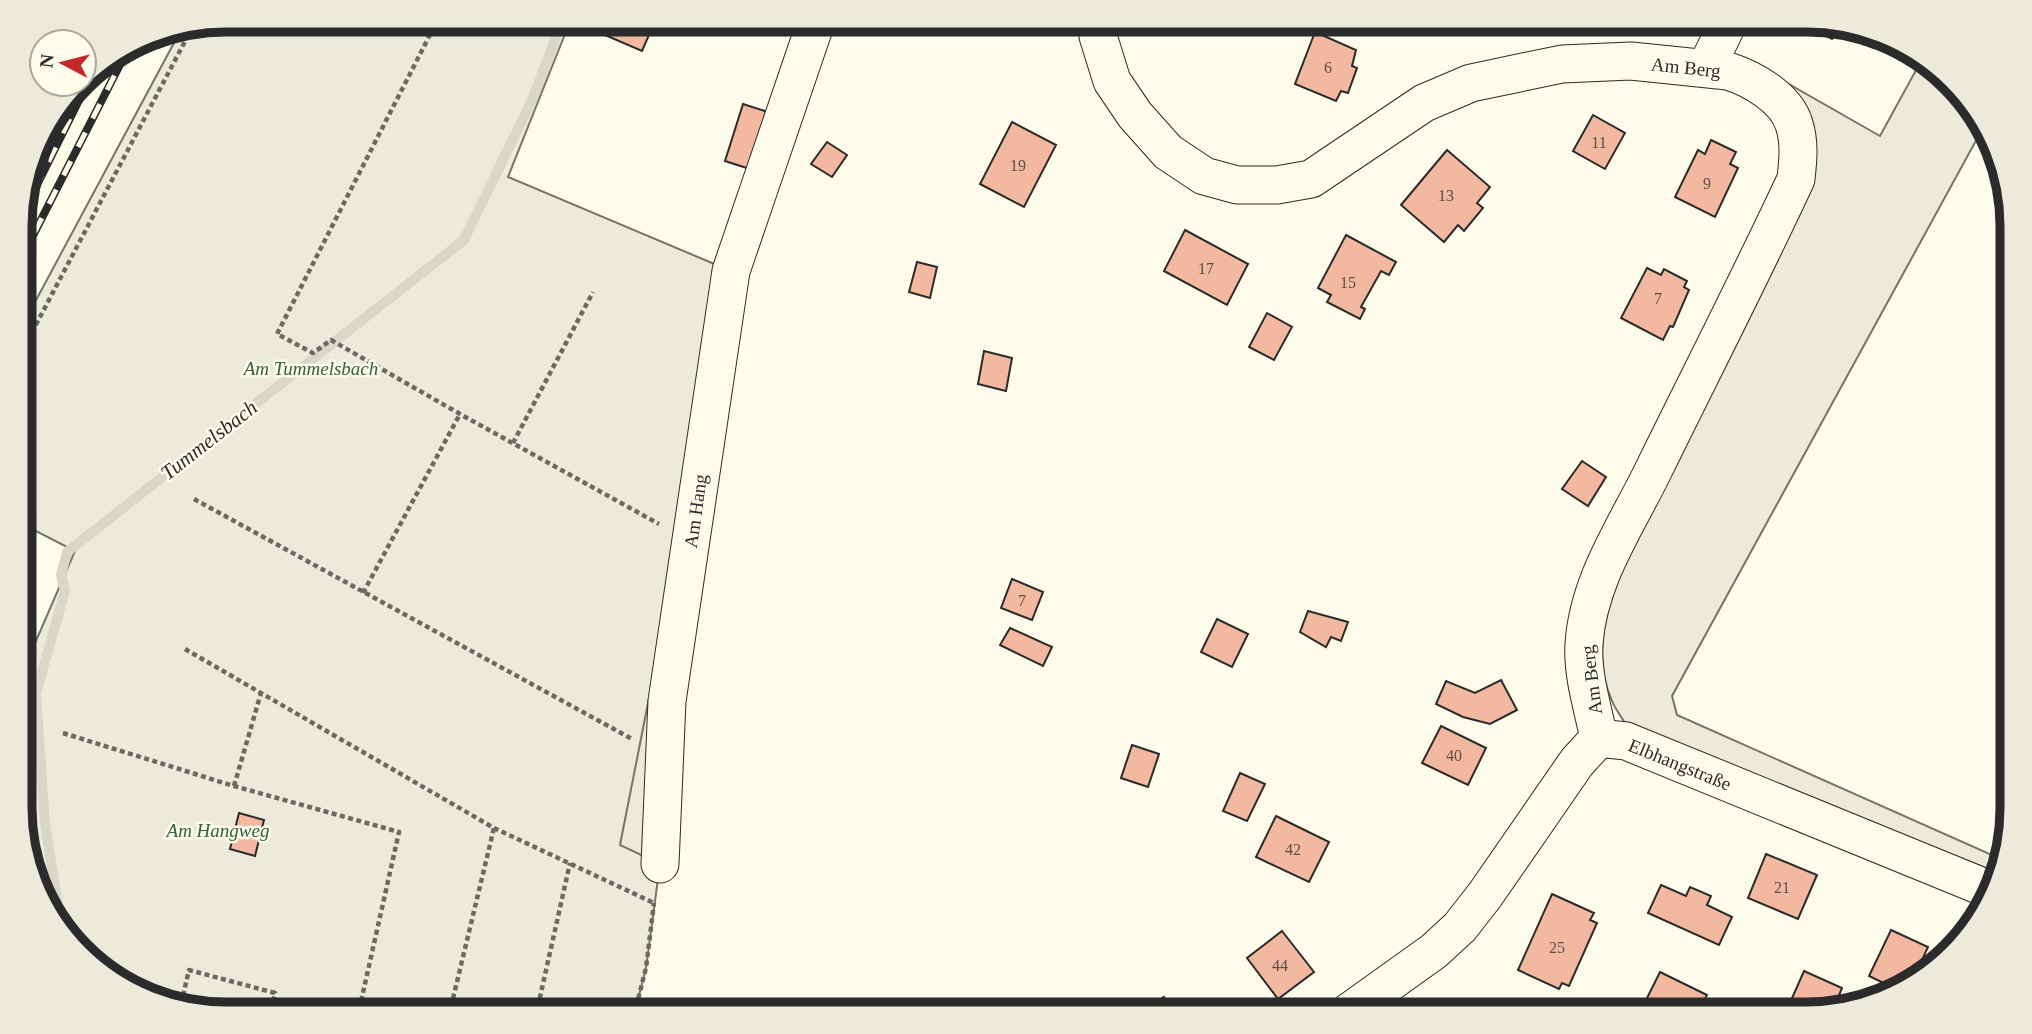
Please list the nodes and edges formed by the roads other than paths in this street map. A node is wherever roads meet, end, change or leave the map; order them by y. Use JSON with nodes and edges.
{"nodes":[{"id":1,"x":813,"y":32,"type":"edge"},
{"id":2,"x":1098,"y":32,"type":"edge"},
{"id":3,"x":1724,"y":32,"type":"edge"},
{"id":4,"x":1706,"y":68,"type":"junction"},
{"id":5,"x":1599,"y":738,"type":"junction"},
{"id":6,"x":660,"y":864,"type":"road end"},
{"id":7,"x":1983,"y":887,"type":"edge"},
{"id":8,"x":1363,"y":1002,"type":"edge"}],
"edges":[{"from":1,"to":6,"type":"street","name":"Am Hang"},
{"from":2,"to":4,"type":"street","name":"Am Berg"},
{"from":3,"to":4,"type":"street"},
{"from":4,"to":5,"type":"street","name":"Am Berg"},
{"from":5,"to":7,"type":"street","name":"Elbhangstraße"},
{"from":5,"to":8,"type":"street"}]}
